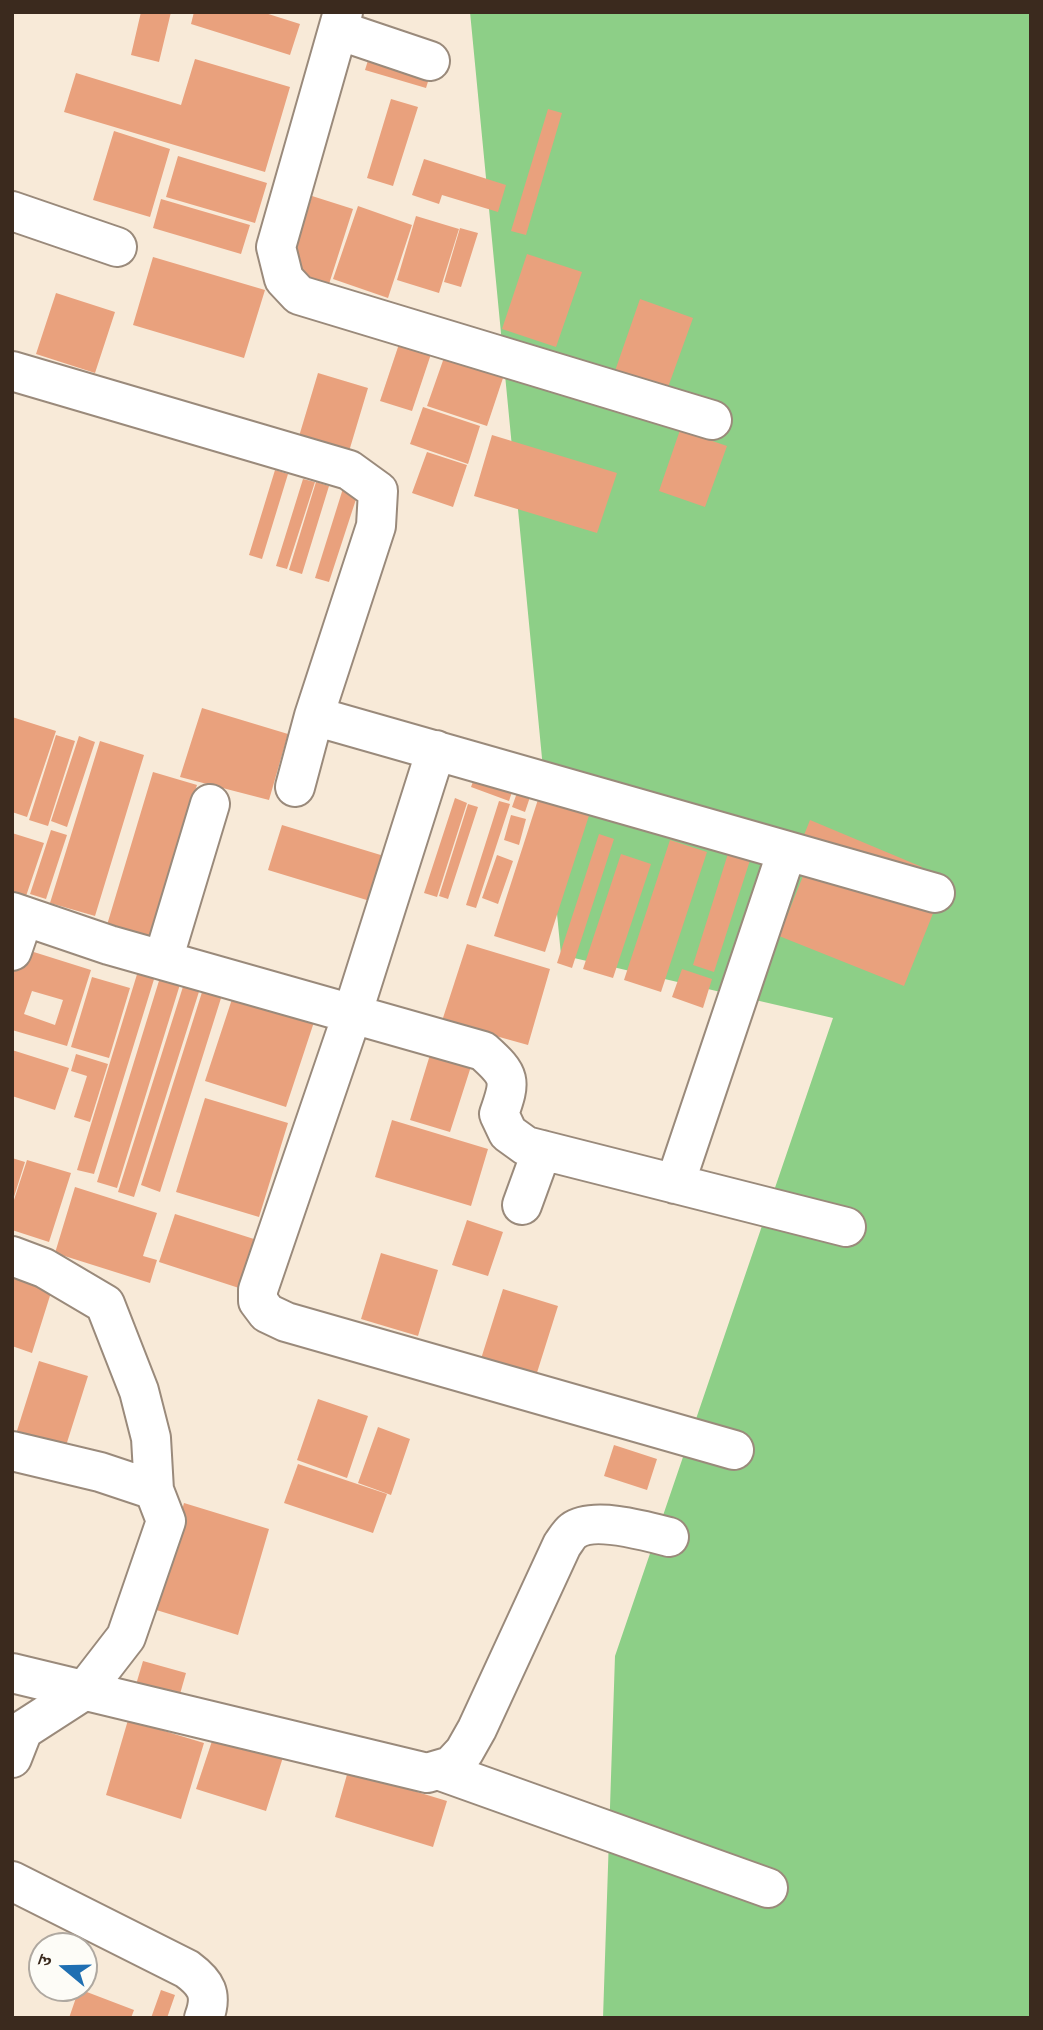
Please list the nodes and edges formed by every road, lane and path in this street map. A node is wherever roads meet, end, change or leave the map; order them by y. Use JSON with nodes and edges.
{"nodes":[{"id":1,"x":340,"y":21,"type":"edge"},
{"id":2,"x":430,"y":61,"type":"dead end"},
{"id":3,"x":12,"y":211,"type":"edge"},
{"id":4,"x":117,"y":247,"type":"dead end"},
{"id":5,"x":12,"y":371,"type":"edge"},
{"id":6,"x":712,"y":420,"type":"dead end"},
{"id":7,"x":314,"y":716,"type":"junction"},
{"id":8,"x":436,"y":750,"type":"junction"},
{"id":9,"x":295,"y":787,"type":"dead end"},
{"id":10,"x":209,"y":804,"type":"dead end"},
{"id":11,"x":787,"y":851,"type":"junction"},
{"id":12,"x":935,"y":893,"type":"dead end"},
{"id":13,"x":16,"y":926,"type":"edge"},
{"id":14,"x":163,"y":960,"type":"junction"},
{"id":15,"x":352,"y":1015,"type":"junction"},
{"id":16,"x":542,"y":1150,"type":"junction"},
{"id":17,"x":676,"y":1184,"type":"junction"},
{"id":18,"x":522,"y":1205,"type":"dead end"},
{"id":19,"x":846,"y":1227,"type":"dead end"},
{"id":20,"x":12,"y":1256,"type":"edge"},
{"id":21,"x":734,"y":1450,"type":"dead end"},
{"id":22,"x":12,"y":1451,"type":"edge"},
{"id":23,"x":154,"y":1490,"type":"junction"},
{"id":24,"x":669,"y":1537,"type":"dead end"},
{"id":25,"x":12,"y":1674,"type":"edge"},
{"id":26,"x":85,"y":1690,"type":"junction"},
{"id":27,"x":12,"y":1758,"type":"edge"},
{"id":28,"x":438,"y":1770,"type":"junction"},
{"id":29,"x":12,"y":1881,"type":"edge"},
{"id":30,"x":768,"y":1888,"type":"dead end"},
{"id":31,"x":204,"y":2018,"type":"edge"}],
"edges":[{"from":1,"to":2,"type":"street"},
{"from":1,"to":6,"type":"street"},
{"from":3,"to":4,"type":"street"},
{"from":5,"to":7,"type":"street"},
{"from":7,"to":8,"type":"street"},
{"from":7,"to":9,"type":"street"},
{"from":8,"to":11,"type":"street"},
{"from":8,"to":15,"type":"street"},
{"from":10,"to":14,"type":"street"},
{"from":11,"to":12,"type":"street"},
{"from":11,"to":17,"type":"street"},
{"from":13,"to":14,"type":"street"},
{"from":14,"to":15,"type":"street"},
{"from":15,"to":16,"type":"street"},
{"from":15,"to":21,"type":"street"},
{"from":16,"to":17,"type":"street"},
{"from":16,"to":18,"type":"street"},
{"from":17,"to":19,"type":"street"},
{"from":20,"to":23,"type":"street"},
{"from":22,"to":23,"type":"street"},
{"from":23,"to":26,"type":"street"},
{"from":24,"to":28,"type":"street"},
{"from":25,"to":26,"type":"street"},
{"from":26,"to":27,"type":"street"},
{"from":26,"to":28,"type":"street"},
{"from":28,"to":30,"type":"street"},
{"from":29,"to":31,"type":"street"}]}
